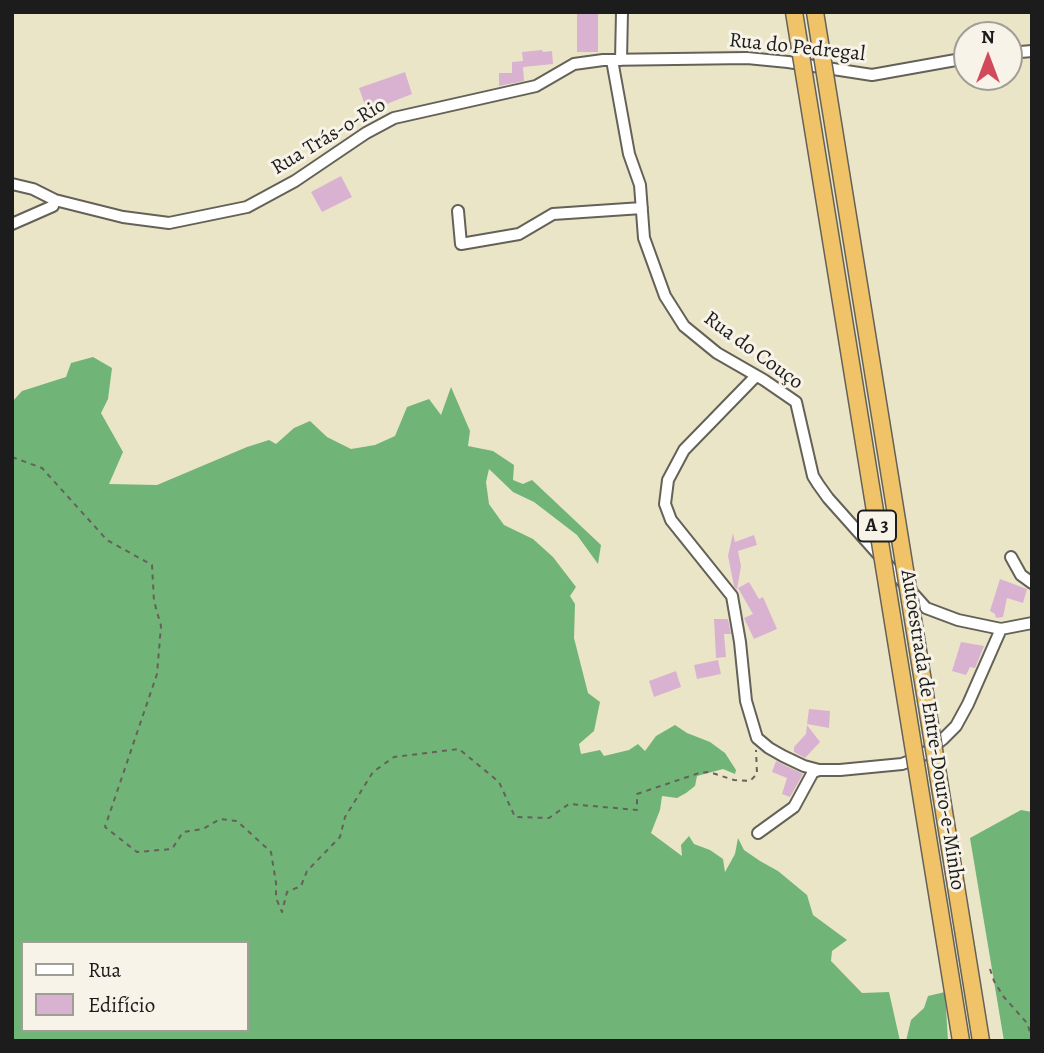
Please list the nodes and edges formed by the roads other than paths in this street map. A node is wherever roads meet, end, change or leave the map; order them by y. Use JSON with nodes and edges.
{"nodes":[{"id":1,"x":622,"y":12,"type":"edge"},
{"id":2,"x":794,"y":12,"type":"edge"},
{"id":3,"x":815,"y":12,"type":"edge"},
{"id":4,"x":616,"y":60,"type":"junction"},
{"id":5,"x":953,"y":61,"type":"edge"},
{"id":6,"x":12,"y":184,"type":"edge"},
{"id":7,"x":55,"y":200,"type":"junction"},
{"id":8,"x":642,"y":208,"type":"junction"},
{"id":9,"x":458,"y":211,"type":"dead end"},
{"id":10,"x":12,"y":224,"type":"edge"},
{"id":11,"x":757,"y":376,"type":"junction"},
{"id":12,"x":1011,"y":557,"type":"dead end"},
{"id":13,"x":1032,"y":583,"type":"edge"},
{"id":14,"x":1032,"y":623,"type":"edge"},
{"id":15,"x":1001,"y":629,"type":"junction"},
{"id":16,"x":818,"y":769,"type":"junction"},
{"id":17,"x":758,"y":833,"type":"dead end"},
{"id":18,"x":961,"y":1041,"type":"edge"},
{"id":19,"x":981,"y":1041,"type":"edge"}],
"edges":[{"from":1,"to":4,"type":"street","name":"Rua do Couço"},
{"from":2,"to":18,"type":"highway","name":"Autoestrada de Entre-Douro-e-Minho","number":"A 3","bridge":true},
{"from":3,"to":19,"type":"highway","name":"Autoestrada de Entre-Douro-e-Minho","number":"A 3","bridge":true},
{"from":4,"to":5,"type":"street","name":"Rua do Pedregal"},
{"from":4,"to":7,"type":"street","name":"Rua Trás-o-Rio"},
{"from":4,"to":8,"type":"street","name":"Rua do Couço"},
{"from":6,"to":7,"type":"street","name":"Rua Trás-o-Rio"},
{"from":7,"to":10,"type":"street"},
{"from":8,"to":9,"type":"street"},
{"from":8,"to":11,"type":"street","name":"Rua do Couço"},
{"from":11,"to":15,"type":"street","name":"Rua do Couço"},
{"from":11,"to":16,"type":"street"},
{"from":12,"to":13,"type":"street"},
{"from":14,"to":15,"type":"street"},
{"from":15,"to":16,"type":"street"},
{"from":16,"to":17,"type":"street"}]}
